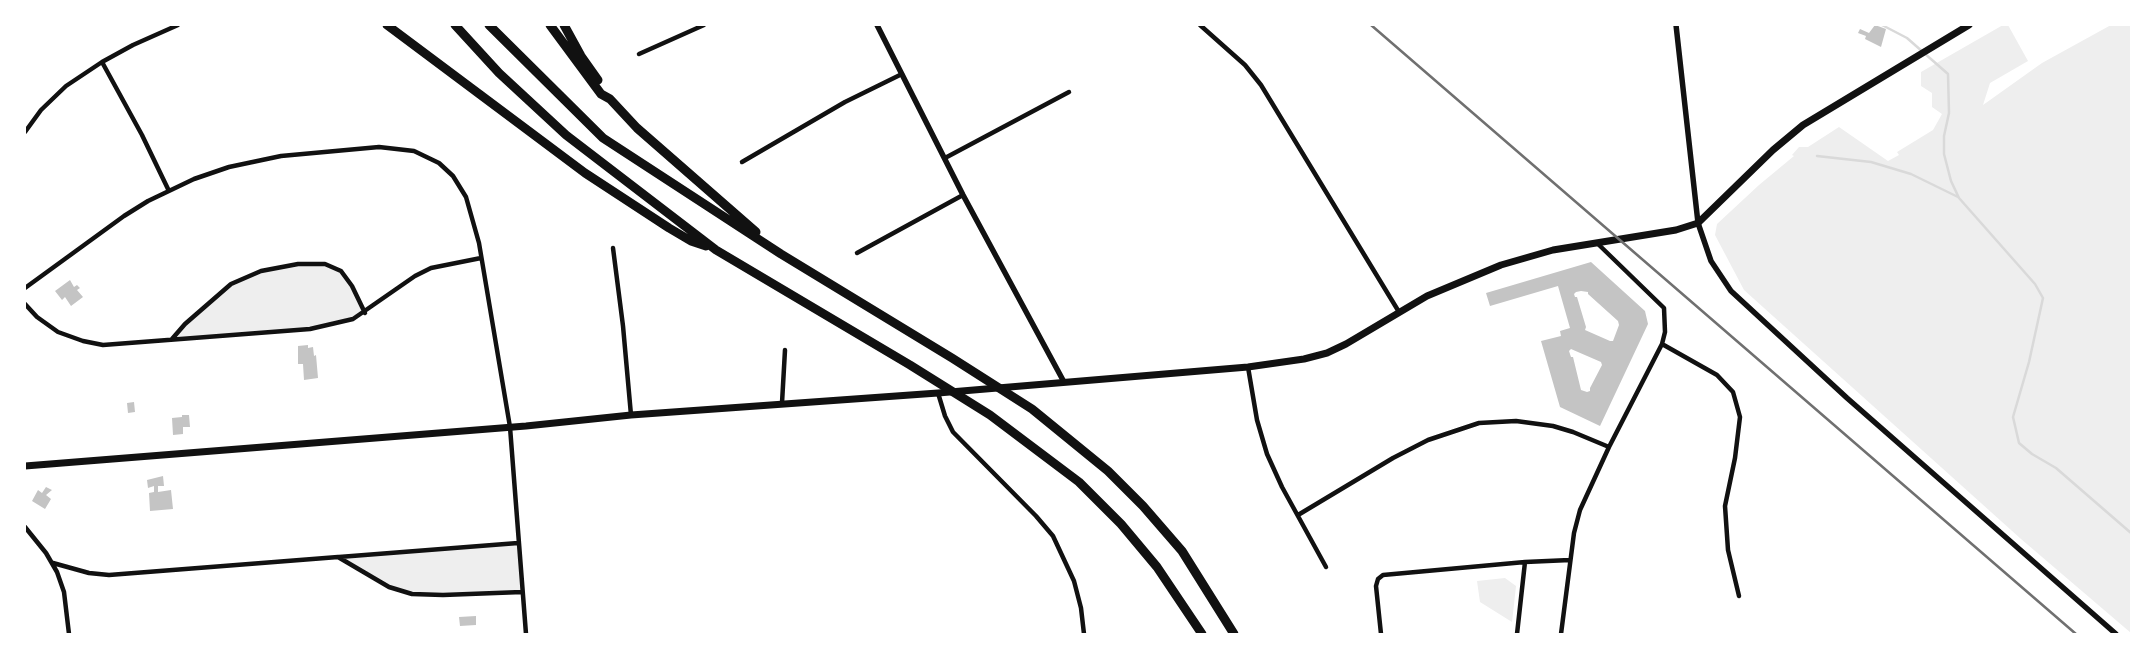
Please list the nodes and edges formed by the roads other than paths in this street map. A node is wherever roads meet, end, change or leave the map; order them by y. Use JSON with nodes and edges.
{"nodes":[{"id":1,"x":178,"y":25,"type":"edge"},
{"id":2,"x":388,"y":25,"type":"edge"},
{"id":3,"x":455,"y":25,"type":"edge"},
{"id":4,"x":489,"y":25,"type":"edge"},
{"id":5,"x":550,"y":25,"type":"edge"},
{"id":6,"x":564,"y":25,"type":"edge"},
{"id":7,"x":704,"y":25,"type":"edge"},
{"id":8,"x":878,"y":25,"type":"edge"},
{"id":9,"x":1200,"y":25,"type":"edge"},
{"id":10,"x":1676,"y":25,"type":"edge"},
{"id":11,"x":1969,"y":25,"type":"edge"},
{"id":12,"x":639,"y":54,"type":"dead end"},
{"id":13,"x":102,"y":62,"type":"junction"},
{"id":14,"x":902,"y":74,"type":"junction"},
{"id":15,"x":1069,"y":92,"type":"dead end"},
{"id":16,"x":610,"y":99,"type":"junction"},
{"id":17,"x":25,"y":132,"type":"edge"},
{"id":18,"x":945,"y":158,"type":"junction"},
{"id":19,"x":742,"y":162,"type":"dead end"},
{"id":20,"x":168,"y":190,"type":"junction"},
{"id":21,"x":963,"y":195,"type":"junction"},
{"id":22,"x":1698,"y":223,"type":"junction"},
{"id":23,"x":1596,"y":243,"type":"junction"},
{"id":24,"x":613,"y":248,"type":"dead end"},
{"id":25,"x":716,"y":250,"type":"junction"},
{"id":26,"x":857,"y":253,"type":"dead end"},
{"id":27,"x":781,"y":254,"type":"junction"},
{"id":28,"x":481,"y":258,"type":"junction"},
{"id":29,"x":25,"y":288,"type":"edge"},
{"id":30,"x":25,"y":304,"type":"edge"},
{"id":31,"x":1399,"y":312,"type":"junction"},
{"id":32,"x":365,"y":313,"type":"junction"},
{"id":33,"x":172,"y":339,"type":"junction"},
{"id":34,"x":1662,"y":344,"type":"junction"},
{"id":35,"x":785,"y":350,"type":"dead end"},
{"id":36,"x":1248,"y":367,"type":"junction"},
{"id":37,"x":1064,"y":382,"type":"junction"},
{"id":38,"x":938,"y":393,"type":"junction"},
{"id":39,"x":782,"y":403,"type":"junction"},
{"id":40,"x":631,"y":415,"type":"junction"},
{"id":41,"x":510,"y":427,"type":"junction"},
{"id":42,"x":1609,"y":447,"type":"junction"},
{"id":43,"x":25,"y":466,"type":"edge"},
{"id":44,"x":1298,"y":515,"type":"junction"},
{"id":45,"x":25,"y":526,"type":"edge"},
{"id":46,"x":518,"y":543,"type":"junction"},
{"id":47,"x":338,"y":557,"type":"junction"},
{"id":48,"x":1570,"y":560,"type":"junction"},
{"id":49,"x":1525,"y":562,"type":"junction"},
{"id":50,"x":53,"y":563,"type":"junction"},
{"id":51,"x":1326,"y":567,"type":"dead end"},
{"id":52,"x":522,"y":592,"type":"junction"},
{"id":53,"x":1739,"y":596,"type":"dead end"},
{"id":54,"x":69,"y":634,"type":"edge"},
{"id":55,"x":526,"y":634,"type":"edge"},
{"id":56,"x":1084,"y":634,"type":"edge"},
{"id":57,"x":1202,"y":634,"type":"edge"},
{"id":58,"x":1234,"y":634,"type":"edge"},
{"id":59,"x":1380,"y":634,"type":"edge"},
{"id":60,"x":1517,"y":634,"type":"edge"},
{"id":61,"x":1561,"y":634,"type":"edge"},
{"id":62,"x":2116,"y":634,"type":"edge"}],
"edges":[{"from":1,"to":13,"type":"street"},
{"from":2,"to":25,"type":"highway"},
{"from":3,"to":25,"type":"highway"},
{"from":4,"to":27,"type":"highway"},
{"from":5,"to":16,"type":"highway"},
{"from":6,"to":16,"type":"highway"},
{"from":7,"to":12,"type":"street"},
{"from":8,"to":14,"type":"street"},
{"from":9,"to":31,"type":"street"},
{"from":10,"to":22,"type":"street"},
{"from":11,"to":22,"type":"main road"},
{"from":13,"to":17,"type":"street"},
{"from":13,"to":20,"type":"street"},
{"from":14,"to":18,"type":"street"},
{"from":14,"to":19,"type":"street"},
{"from":15,"to":18,"type":"street"},
{"from":16,"to":27,"type":"highway"},
{"from":18,"to":21,"type":"street"},
{"from":20,"to":28,"type":"street"},
{"from":20,"to":29,"type":"street"},
{"from":21,"to":26,"type":"street"},
{"from":21,"to":37,"type":"street"},
{"from":22,"to":23,"type":"main road"},
{"from":22,"to":62,"type":"street"},
{"from":23,"to":31,"type":"main road"},
{"from":23,"to":34,"type":"street"},
{"from":24,"to":40,"type":"street"},
{"from":25,"to":57,"type":"highway"},
{"from":27,"to":58,"type":"highway"},
{"from":28,"to":32,"type":"street"},
{"from":28,"to":41,"type":"street"},
{"from":30,"to":33,"type":"street"},
{"from":31,"to":36,"type":"main road"},
{"from":32,"to":33,"type":"street"},
{"from":32,"to":33,"type":"street"},
{"from":34,"to":42,"type":"street"},
{"from":34,"to":53,"type":"street"},
{"from":35,"to":39,"type":"street"},
{"from":36,"to":37,"type":"main road"},
{"from":36,"to":44,"type":"street"},
{"from":37,"to":38,"type":"main road"},
{"from":38,"to":39,"type":"main road"},
{"from":38,"to":56,"type":"street"},
{"from":39,"to":40,"type":"main road"},
{"from":40,"to":41,"type":"main road"},
{"from":41,"to":43,"type":"main road"},
{"from":41,"to":46,"type":"street"},
{"from":42,"to":44,"type":"street"},
{"from":42,"to":48,"type":"street"},
{"from":44,"to":51,"type":"street"},
{"from":45,"to":50,"type":"street"},
{"from":46,"to":47,"type":"street"},
{"from":46,"to":52,"type":"street"},
{"from":47,"to":50,"type":"street"},
{"from":47,"to":52,"type":"street"},
{"from":48,"to":49,"type":"street"},
{"from":48,"to":61,"type":"street"},
{"from":49,"to":59,"type":"street"},
{"from":49,"to":60,"type":"street"},
{"from":50,"to":54,"type":"street"},
{"from":52,"to":55,"type":"street"}]}
